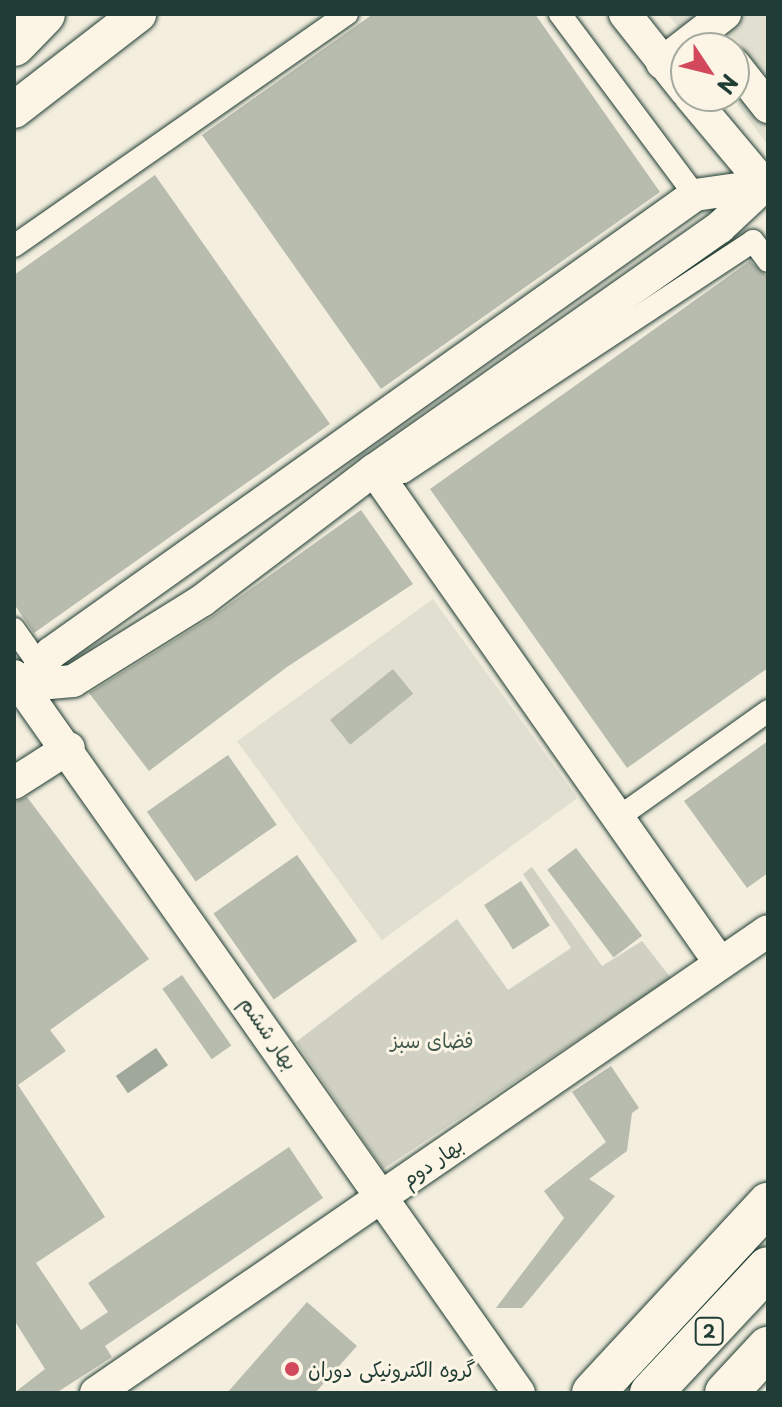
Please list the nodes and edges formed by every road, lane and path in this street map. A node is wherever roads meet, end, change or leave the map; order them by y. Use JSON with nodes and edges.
{"nodes":[{"id":1,"x":44,"y":14,"type":"edge"},
{"id":2,"x":138,"y":14,"type":"edge"},
{"id":3,"x":347,"y":14,"type":"edge"},
{"id":4,"x":560,"y":14,"type":"edge"},
{"id":5,"x":625,"y":14,"type":"edge"},
{"id":6,"x":712,"y":26,"type":"edge"},
{"id":7,"x":14,"y":45,"type":"edge"},
{"id":8,"x":662,"y":63,"type":"junction"},
{"id":9,"x":670,"y":72,"type":"edge"},
{"id":10,"x":750,"y":84,"type":"edge"},
{"id":11,"x":768,"y":107,"type":"edge"},
{"id":12,"x":14,"y":110,"type":"edge"},
{"id":13,"x":704,"y":112,"type":"edge"},
{"id":14,"x":767,"y":187,"type":"edge"},
{"id":15,"x":695,"y":195,"type":"junction"},
{"id":16,"x":14,"y":246,"type":"edge"},
{"id":17,"x":768,"y":261,"type":"edge"},
{"id":18,"x":374,"y":470,"type":"junction"},
{"id":19,"x":14,"y":629,"type":"edge"},
{"id":20,"x":27,"y":671,"type":"edge"},
{"id":21,"x":768,"y":711,"type":"edge"},
{"id":22,"x":69,"y":748,"type":"junction"},
{"id":23,"x":14,"y":783,"type":"edge"},
{"id":24,"x":619,"y":817,"type":"junction"},
{"id":25,"x":768,"y":931,"type":"edge"},
{"id":26,"x":720,"y":963,"type":"junction"},
{"id":27,"x":383,"y":1195,"type":"junction"},
{"id":28,"x":768,"y":1204,"type":"edge"},
{"id":29,"x":768,"y":1268,"type":"edge"},
{"id":30,"x":768,"y":1348,"type":"edge"},
{"id":31,"x":96,"y":1393,"type":"edge"},
{"id":32,"x":519,"y":1393,"type":"edge"},
{"id":33,"x":593,"y":1393,"type":"edge"},
{"id":34,"x":651,"y":1393,"type":"edge"},
{"id":35,"x":726,"y":1393,"type":"edge"}],
"edges":[{"from":1,"to":7,"type":"highway"},
{"from":2,"to":12,"type":"main road"},
{"from":3,"to":16,"type":"street"},
{"from":4,"to":15,"type":"street"},
{"from":5,"to":8,"type":"street"},
{"from":6,"to":8,"type":"street"},
{"from":8,"to":9,"type":"street"},
{"from":10,"to":11,"type":"street"},
{"from":13,"to":14,"type":"street"},
{"from":14,"to":15,"type":"street"},
{"from":14,"to":18,"type":"street"},
{"from":15,"to":20,"type":"street"},
{"from":17,"to":18,"type":"street"},
{"from":18,"to":20,"type":"street"},
{"from":18,"to":24,"type":"street"},
{"from":19,"to":20,"type":"street"},
{"from":20,"to":22,"type":"street","name":"بهار ششم"},
{"from":21,"to":24,"type":"street"},
{"from":22,"to":23,"type":"street"},
{"from":22,"to":27,"type":"street","name":"بهار ششم"},
{"from":24,"to":26,"type":"street"},
{"from":25,"to":26,"type":"street","name":"بهار دوم"},
{"from":26,"to":27,"type":"street","name":"بهار دوم"},
{"from":27,"to":31,"type":"street","name":"بهار دوم"},
{"from":27,"to":32,"type":"street","name":"بهار ششم"},
{"from":28,"to":33,"type":"highway"},
{"from":29,"to":34,"type":"highway","number":"2"},
{"from":30,"to":35,"type":"highway"}]}
